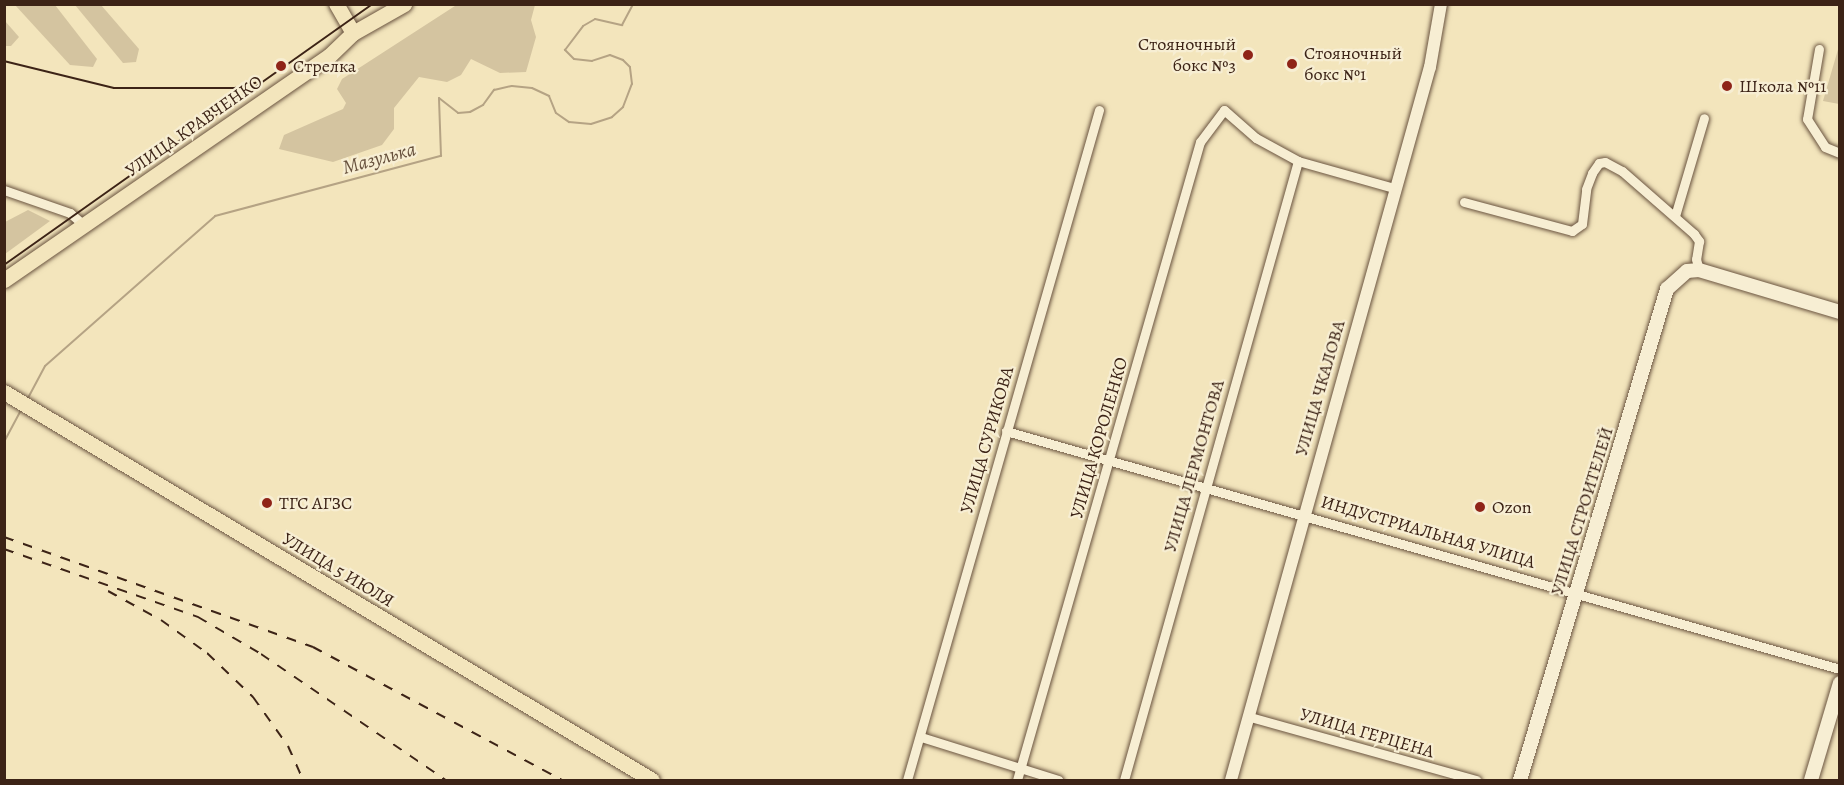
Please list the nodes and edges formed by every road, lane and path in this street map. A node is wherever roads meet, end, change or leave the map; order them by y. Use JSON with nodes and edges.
{"nodes":[{"id":1,"x":336,"y":4,"type":"edge"},
{"id":2,"x":404,"y":4,"type":"edge"},
{"id":3,"x":1441,"y":4,"type":"edge"},
{"id":4,"x":353,"y":33,"type":"junction"},
{"id":5,"x":1819,"y":49,"type":"dead end"},
{"id":6,"x":1099,"y":110,"type":"dead end"},
{"id":7,"x":1704,"y":118,"type":"dead end"},
{"id":8,"x":1839,"y":153,"type":"edge"},
{"id":9,"x":1298,"y":161,"type":"junction"},
{"id":10,"x":1394,"y":188,"type":"junction"},
{"id":11,"x":4,"y":190,"type":"edge"},
{"id":12,"x":1464,"y":202,"type":"dead end"},
{"id":13,"x":1675,"y":216,"type":"junction"},
{"id":14,"x":84,"y":225,"type":"junction"},
{"id":15,"x":1699,"y":270,"type":"junction"},
{"id":16,"x":4,"y":280,"type":"edge"},
{"id":17,"x":1839,"y":312,"type":"edge"},
{"id":18,"x":4,"y":392,"type":"edge"},
{"id":19,"x":1006,"y":430,"type":"junction"},
{"id":20,"x":1110,"y":460,"type":"junction"},
{"id":21,"x":1203,"y":487,"type":"junction"},
{"id":22,"x":1305,"y":513,"type":"junction"},
{"id":23,"x":1575,"y":592,"type":"junction"},
{"id":24,"x":1839,"y":669,"type":"edge"},
{"id":25,"x":1839,"y":683,"type":"edge"},
{"id":26,"x":1250,"y":717,"type":"junction"},
{"id":27,"x":921,"y":737,"type":"junction"},
{"id":28,"x":1021,"y":766,"type":"junction"},
{"id":29,"x":652,"y":780,"type":"edge"},
{"id":30,"x":907,"y":780,"type":"edge"},
{"id":31,"x":1017,"y":780,"type":"edge"},
{"id":32,"x":1058,"y":780,"type":"edge"},
{"id":33,"x":1124,"y":780,"type":"edge"},
{"id":34,"x":1232,"y":780,"type":"edge"},
{"id":35,"x":1476,"y":780,"type":"edge"},
{"id":36,"x":1520,"y":780,"type":"edge"},
{"id":37,"x":1811,"y":780,"type":"edge"}],
"edges":[{"from":1,"to":4,"type":"main road"},
{"from":2,"to":4,"type":"main road","name":"УЛИЦА КРАВЧЕНКО"},
{"from":3,"to":10,"type":"street","name":"УЛИЦА ЧКАЛОВА"},
{"from":4,"to":14,"type":"main road","name":"УЛИЦА КРАВЧЕНКО"},
{"from":5,"to":8,"type":"street"},
{"from":6,"to":19,"type":"street","name":"УЛИЦА СУРИКОВА"},
{"from":7,"to":13,"type":"street"},
{"from":9,"to":10,"type":"street"},
{"from":9,"to":20,"type":"street","name":"УЛИЦА КОРОЛЕНКО"},
{"from":9,"to":21,"type":"street","name":"УЛИЦА ЛЕРМОНТОВА"},
{"from":10,"to":22,"type":"street","name":"УЛИЦА ЧКАЛОВА"},
{"from":11,"to":14,"type":"street"},
{"from":12,"to":13,"type":"street"},
{"from":13,"to":15,"type":"street"},
{"from":14,"to":16,"type":"main road","name":"УЛИЦА КРАВЧЕНКО"},
{"from":15,"to":17,"type":"main road"},
{"from":15,"to":23,"type":"main road","name":"УЛИЦА СТРОИТЕЛЕЙ"},
{"from":18,"to":29,"type":"main road","name":"УЛИЦА 5 ИЮЛЯ"},
{"from":19,"to":20,"type":"street","name":"ИНДУСТРИАЛЬНАЯ УЛИЦА"},
{"from":19,"to":27,"type":"street","name":"УЛИЦА СУРИКОВА"},
{"from":20,"to":21,"type":"street","name":"ИНДУСТРИАЛЬНАЯ УЛИЦА"},
{"from":20,"to":28,"type":"street","name":"УЛИЦА КОРОЛЕНКО"},
{"from":21,"to":22,"type":"street","name":"ИНДУСТРИАЛЬНАЯ УЛИЦА"},
{"from":21,"to":33,"type":"street","name":"УЛИЦА ЛЕРМОНТОВА"},
{"from":22,"to":23,"type":"street","name":"ИНДУСТРИАЛЬНАЯ УЛИЦА"},
{"from":22,"to":26,"type":"street","name":"УЛИЦА ЧКАЛОВА"},
{"from":23,"to":24,"type":"street","name":"ИНДУСТРИАЛЬНАЯ УЛИЦА"},
{"from":23,"to":36,"type":"main road","name":"УЛИЦА СТРОИТЕЛЕЙ"},
{"from":25,"to":37,"type":"main road"},
{"from":26,"to":34,"type":"street","name":"УЛИЦА ЧКАЛОВА"},
{"from":26,"to":35,"type":"street","name":"УЛИЦА ГЕРЦЕНА"},
{"from":27,"to":28,"type":"street"},
{"from":27,"to":30,"type":"street","name":"УЛИЦА СУРИКОВА"},
{"from":28,"to":31,"type":"street","name":"УЛИЦА КОРОЛЕНКО"},
{"from":28,"to":32,"type":"street"}]}
